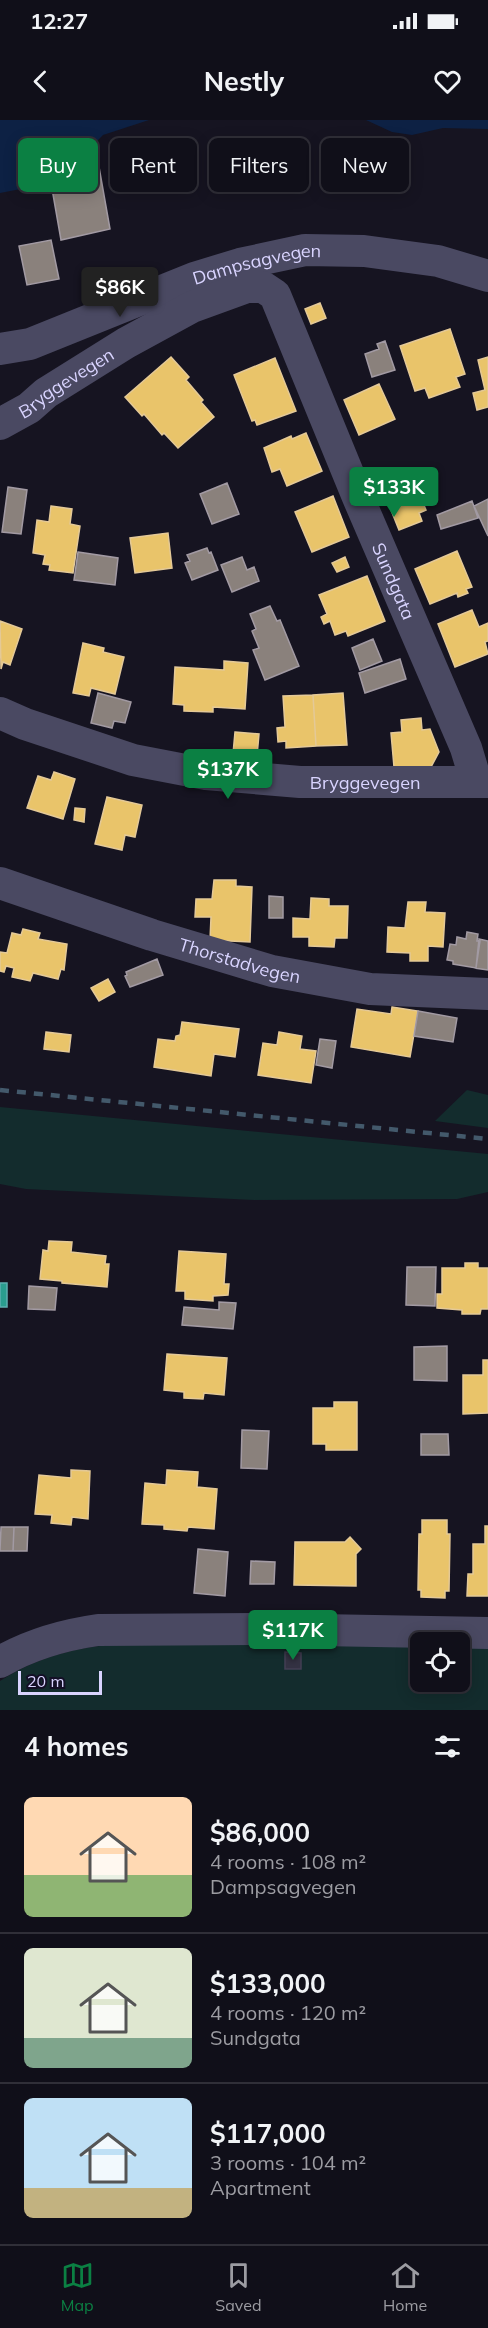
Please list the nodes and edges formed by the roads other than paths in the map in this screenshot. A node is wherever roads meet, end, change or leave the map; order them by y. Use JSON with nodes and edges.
{"nodes":[{"id":1,"x":488,"y":276,"type":"edge"},
{"id":2,"x":263,"y":287,"type":"joint"},
{"id":3,"x":0,"y":349,"type":"edge"},
{"id":4,"x":0,"y":424,"type":"edge"},
{"id":5,"x":0,"y":713,"type":"edge"},
{"id":6,"x":482,"y":782,"type":"edge"},
{"id":7,"x":0,"y":883,"type":"edge"},
{"id":8,"x":488,"y":994,"type":"edge"},
{"id":9,"x":488,"y":1633,"type":"edge"},
{"id":10,"x":0,"y":1662,"type":"edge"}],
"edges":[{"from":1,"to":3,"type":"street","name":"Dampsagvegen"},
{"from":2,"to":4,"type":"street","name":"Bryggevegen"},
{"from":2,"to":6,"type":"street","name":"Sundgata"},
{"from":5,"to":6,"type":"street","name":"Bryggevegen"},
{"from":7,"to":8,"type":"street","name":"Thorstadvegen"},
{"from":9,"to":10,"type":"street"}]}
